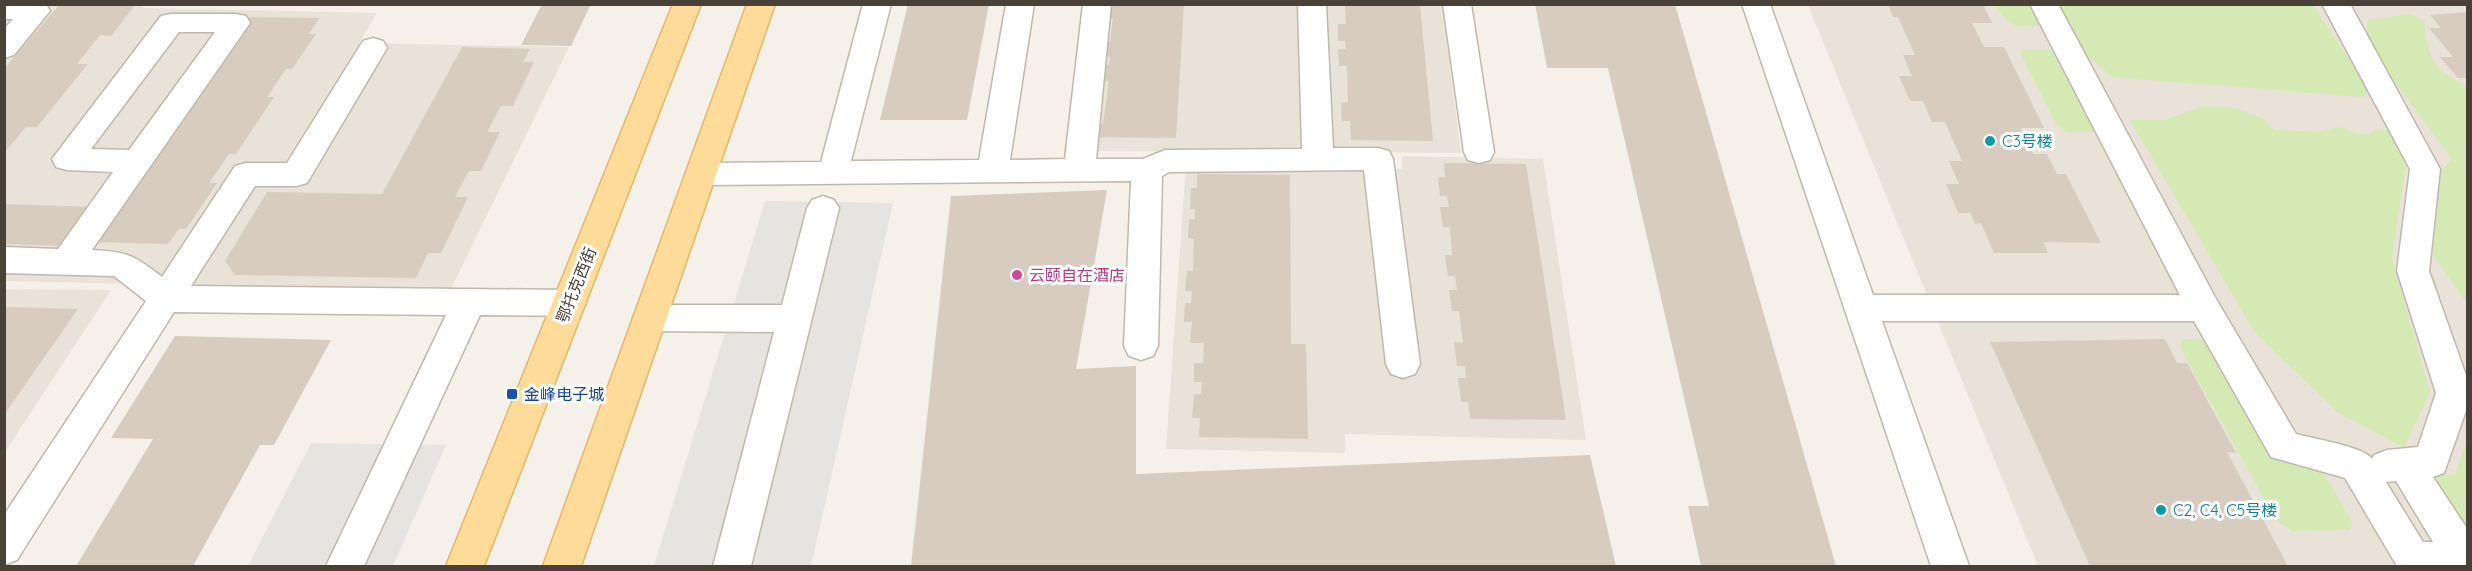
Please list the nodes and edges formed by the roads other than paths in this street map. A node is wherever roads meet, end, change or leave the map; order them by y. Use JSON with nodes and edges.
{"nodes":[{"id":1,"x":687,"y":4,"type":"edge"},
{"id":2,"x":761,"y":4,"type":"edge"},
{"id":3,"x":877,"y":4,"type":"edge"},
{"id":4,"x":1020,"y":4,"type":"edge"},
{"id":5,"x":1097,"y":4,"type":"edge"},
{"id":6,"x":1312,"y":4,"type":"edge"},
{"id":7,"x":1457,"y":4,"type":"edge"},
{"id":8,"x":1756,"y":4,"type":"edge"},
{"id":9,"x":2044,"y":4,"type":"edge"},
{"id":10,"x":2336,"y":4,"type":"edge"},
{"id":11,"x":4,"y":10,"type":"edge"},
{"id":12,"x":4,"y":48,"type":"edge"},
{"id":13,"x":373,"y":48,"type":"dead end"},
{"id":14,"x":1479,"y":152,"type":"dead end"},
{"id":15,"x":1317,"y":159,"type":"junction"},
{"id":16,"x":139,"y":162,"type":"junction"},
{"id":17,"x":1147,"y":170,"type":"junction"},
{"id":18,"x":993,"y":171,"type":"junction"},
{"id":19,"x":1079,"y":171,"type":"junction"},
{"id":20,"x":833,"y":173,"type":"junction"},
{"id":21,"x":701,"y":174,"type":"junction"},
{"id":22,"x":823,"y":208,"type":"dead end"},
{"id":23,"x":4,"y":260,"type":"edge"},
{"id":24,"x":67,"y":261,"type":"junction"},
{"id":25,"x":167,"y":299,"type":"junction"},
{"id":26,"x":469,"y":302,"type":"junction"},
{"id":27,"x":569,"y":303,"type":"junction"},
{"id":28,"x":1861,"y":308,"type":"junction"},
{"id":29,"x":2204,"y":308,"type":"junction"},
{"id":30,"x":650,"y":318,"type":"junction"},
{"id":31,"x":795,"y":319,"type":"junction"},
{"id":32,"x":1141,"y":346,"type":"dead end"},
{"id":33,"x":1403,"y":364,"type":"dead end"},
{"id":34,"x":2357,"y":466,"type":"junction"},
{"id":35,"x":2406,"y":466,"type":"junction"},
{"id":36,"x":4,"y":548,"type":"edge"},
{"id":37,"x":345,"y":567,"type":"edge"},
{"id":38,"x":465,"y":567,"type":"edge"},
{"id":39,"x":562,"y":567,"type":"edge"},
{"id":40,"x":732,"y":567,"type":"edge"},
{"id":41,"x":1950,"y":567,"type":"edge"}],
"edges":[{"from":1,"to":27,"type":"main road","name":"鄂托克西街"},
{"from":2,"to":21,"type":"main road"},
{"from":3,"to":20,"type":"lane"},
{"from":4,"to":18,"type":"lane"},
{"from":5,"to":19,"type":"lane"},
{"from":6,"to":15,"type":"lane"},
{"from":7,"to":14,"type":"lane"},
{"from":8,"to":28,"type":"lane"},
{"from":9,"to":29,"type":"lane"},
{"from":10,"to":35,"type":"lane"},
{"from":11,"to":12,"type":"lane"},
{"from":13,"to":25,"type":"lane"},
{"from":15,"to":17,"type":"lane"},
{"from":15,"to":33,"type":"lane"},
{"from":16,"to":16,"type":"lane"},
{"from":16,"to":24,"type":"lane"},
{"from":17,"to":19,"type":"lane"},
{"from":17,"to":32,"type":"lane"},
{"from":18,"to":19,"type":"lane"},
{"from":18,"to":20,"type":"lane"},
{"from":20,"to":21,"type":"lane"},
{"from":21,"to":30,"type":"main road"},
{"from":22,"to":31,"type":"lane"},
{"from":23,"to":24,"type":"lane"},
{"from":24,"to":25,"type":"lane"},
{"from":25,"to":26,"type":"lane"},
{"from":25,"to":36,"type":"lane"},
{"from":26,"to":27,"type":"lane"},
{"from":26,"to":37,"type":"lane"},
{"from":27,"to":38,"type":"main road","name":"鄂托克西街"},
{"from":28,"to":29,"type":"lane"},
{"from":28,"to":41,"type":"lane"},
{"from":29,"to":34,"type":"lane"},
{"from":30,"to":31,"type":"lane"},
{"from":30,"to":39,"type":"main road"},
{"from":31,"to":40,"type":"lane"},
{"from":34,"to":35,"type":"lane"},
{"from":34,"to":35,"type":"lane"}]}
